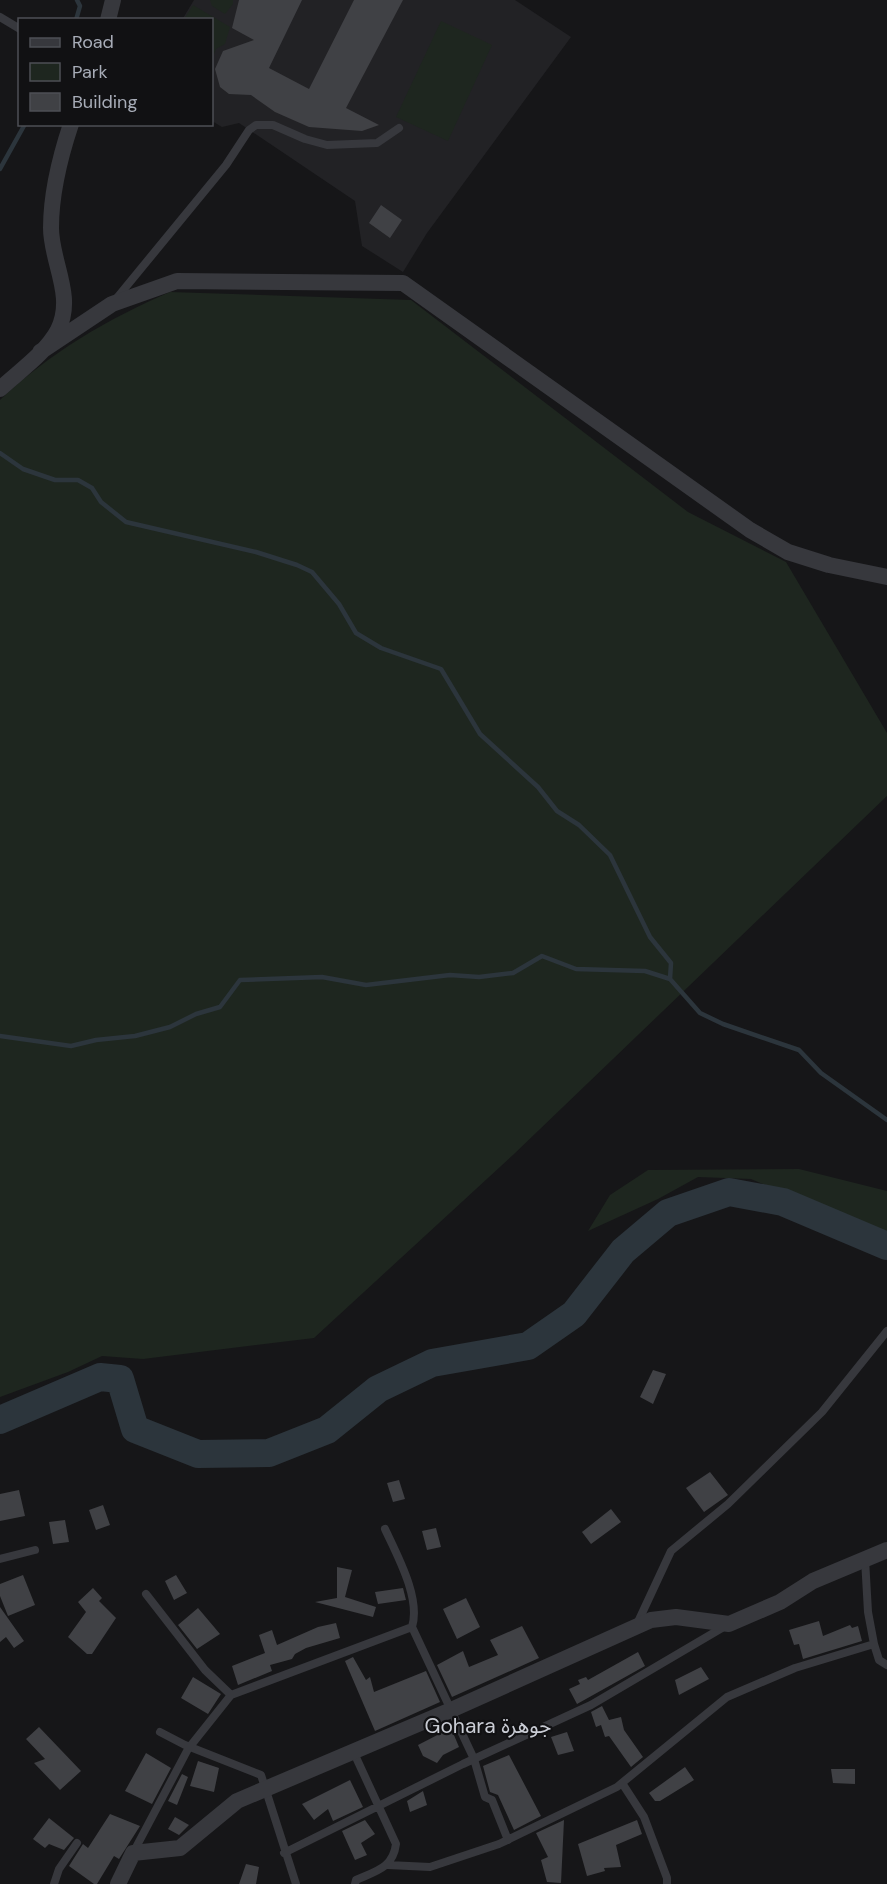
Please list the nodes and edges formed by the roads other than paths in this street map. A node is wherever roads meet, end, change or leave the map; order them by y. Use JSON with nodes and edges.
{"nodes":[{"id":1,"x":113,"y":0,"type":"edge"},
{"id":2,"x":0,"y":17,"type":"edge"},
{"id":3,"x":108,"y":18,"type":"edge"},
{"id":4,"x":18,"y":28,"type":"edge"},
{"id":5,"x":70,"y":126,"type":"edge"},
{"id":6,"x":399,"y":128,"type":"dead end"},
{"id":7,"x":112,"y":303,"type":"junction"},
{"id":8,"x":40,"y":352,"type":"junction"},
{"id":9,"x":0,"y":389,"type":"edge"},
{"id":10,"x":887,"y":577,"type":"edge"},
{"id":11,"x":887,"y":1331,"type":"edge"},
{"id":12,"x":385,"y":1529,"type":"dead end"},
{"id":13,"x":35,"y":1550,"type":"dead end"},
{"id":14,"x":887,"y":1550,"type":"edge"},
{"id":15,"x":0,"y":1559,"type":"edge"},
{"id":16,"x":865,"y":1559,"type":"junction"},
{"id":17,"x":146,"y":1594,"type":"dead end"},
{"id":18,"x":729,"y":1624,"type":"junction"},
{"id":19,"x":412,"y":1627,"type":"junction"},
{"id":20,"x":636,"y":1628,"type":"junction"},
{"id":21,"x":874,"y":1644,"type":"junction"},
{"id":22,"x":887,"y":1665,"type":"edge"},
{"id":23,"x":231,"y":1695,"type":"junction"},
{"id":24,"x":451,"y":1710,"type":"junction"},
{"id":25,"x":160,"y":1732,"type":"dead end"},
{"id":26,"x":191,"y":1746,"type":"junction"},
{"id":27,"x":354,"y":1753,"type":"junction"},
{"id":28,"x":474,"y":1759,"type":"junction"},
{"id":29,"x":622,"y":1783,"type":"junction"},
{"id":30,"x":267,"y":1790,"type":"junction"},
{"id":31,"x":379,"y":1807,"type":"junction"},
{"id":32,"x":508,"y":1840,"type":"junction"},
{"id":33,"x":77,"y":1843,"type":"dead end"},
{"id":34,"x":284,"y":1852,"type":"junction"},
{"id":35,"x":133,"y":1853,"type":"junction"},
{"id":36,"x":388,"y":1865,"type":"junction"},
{"id":37,"x":54,"y":1884,"type":"edge"},
{"id":38,"x":118,"y":1884,"type":"edge"},
{"id":39,"x":296,"y":1884,"type":"edge"},
{"id":40,"x":355,"y":1884,"type":"edge"},
{"id":41,"x":667,"y":1884,"type":"edge"}],
"edges":[{"from":1,"to":3,"type":"street"},
{"from":2,"to":4,"type":"lane"},
{"from":5,"to":8,"type":"street"},
{"from":6,"to":7,"type":"lane"},
{"from":7,"to":8,"type":"street"},
{"from":7,"to":10,"type":"street"},
{"from":8,"to":9,"type":"street"},
{"from":11,"to":20,"type":"lane"},
{"from":12,"to":19,"type":"lane"},
{"from":13,"to":15,"type":"lane"},
{"from":14,"to":16,"type":"street"},
{"from":16,"to":18,"type":"street"},
{"from":16,"to":21,"type":"lane"},
{"from":17,"to":23,"type":"lane"},
{"from":18,"to":20,"type":"street"},
{"from":18,"to":28,"type":"lane"},
{"from":19,"to":23,"type":"lane"},
{"from":19,"to":24,"type":"lane"},
{"from":20,"to":24,"type":"street"},
{"from":21,"to":22,"type":"lane"},
{"from":21,"to":29,"type":"lane"},
{"from":23,"to":26,"type":"lane"},
{"from":24,"to":27,"type":"street"},
{"from":24,"to":28,"type":"lane"},
{"from":25,"to":26,"type":"lane"},
{"from":26,"to":30,"type":"lane"},
{"from":26,"to":35,"type":"lane"},
{"from":27,"to":30,"type":"street"},
{"from":27,"to":31,"type":"lane"},
{"from":28,"to":31,"type":"lane"},
{"from":28,"to":32,"type":"lane"},
{"from":29,"to":32,"type":"lane"},
{"from":29,"to":41,"type":"lane"},
{"from":30,"to":34,"type":"lane"},
{"from":30,"to":35,"type":"street"},
{"from":31,"to":34,"type":"lane"},
{"from":31,"to":36,"type":"lane"},
{"from":32,"to":36,"type":"lane"},
{"from":33,"to":37,"type":"lane"},
{"from":34,"to":39,"type":"lane"},
{"from":35,"to":38,"type":"street"},
{"from":36,"to":40,"type":"lane"}]}
